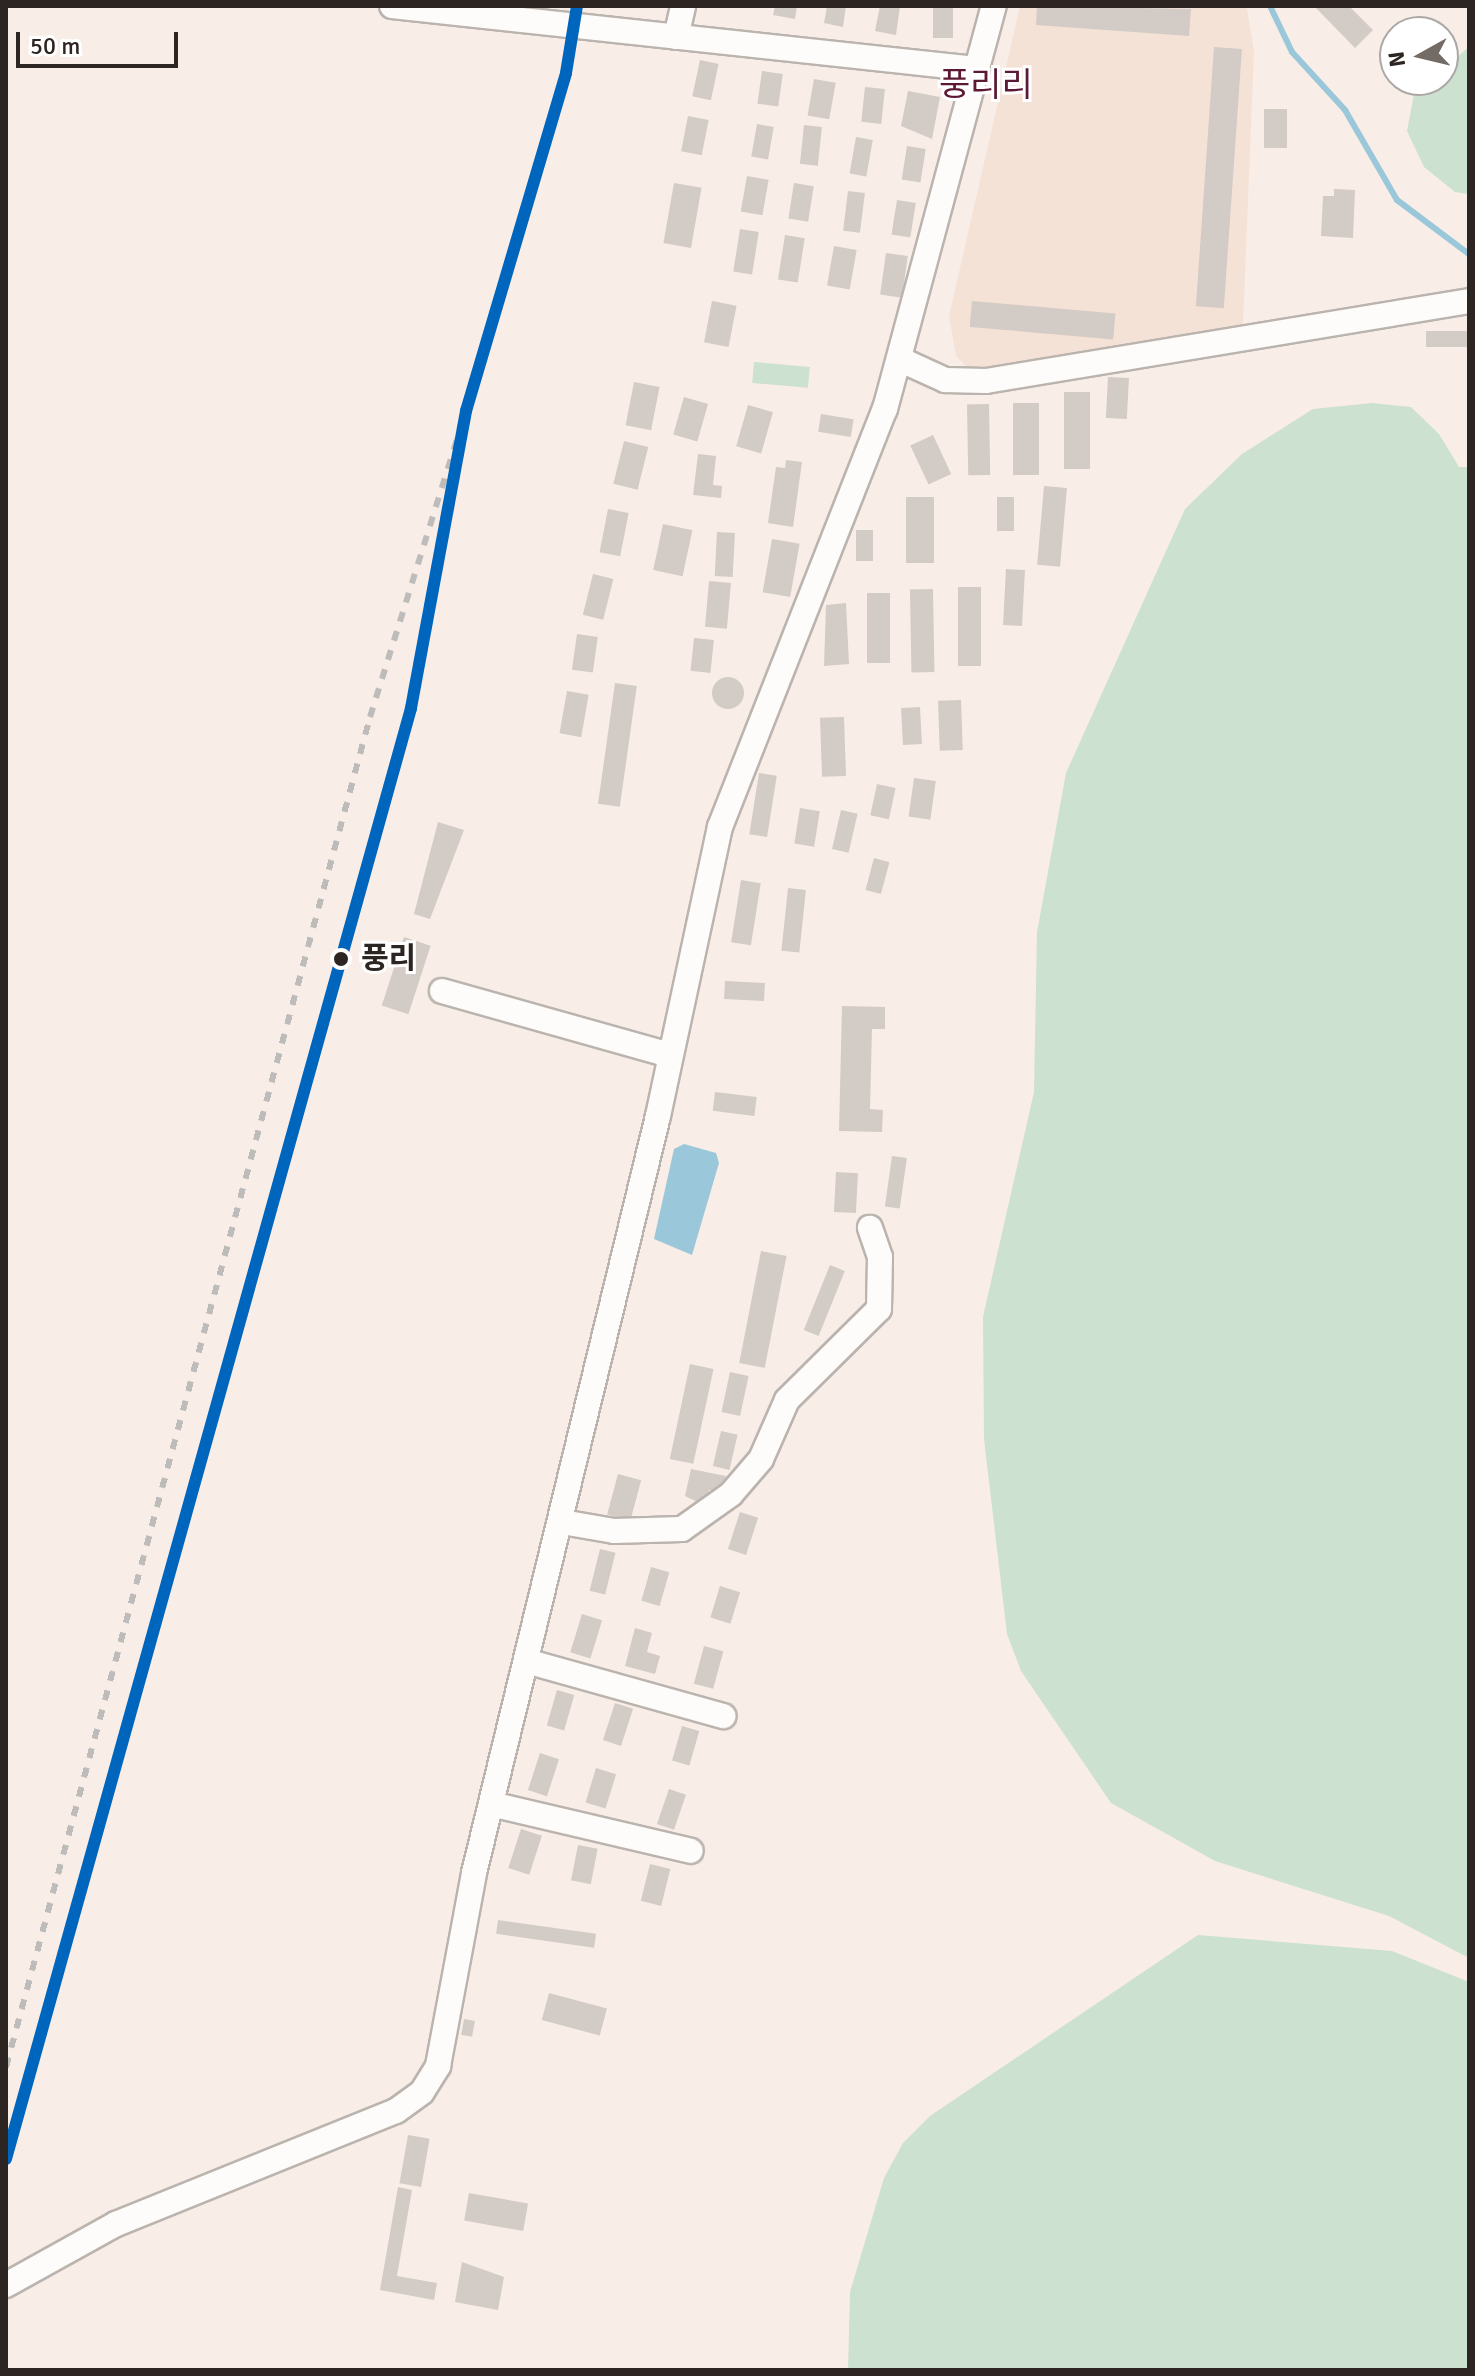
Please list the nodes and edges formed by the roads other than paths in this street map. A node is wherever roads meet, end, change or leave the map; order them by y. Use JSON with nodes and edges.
{"nodes":[{"id":1,"x":392,"y":6,"type":"edge"},
{"id":2,"x":683,"y":6,"type":"edge"},
{"id":3,"x":994,"y":6,"type":"edge"},
{"id":4,"x":676,"y":37,"type":"junction"},
{"id":5,"x":976,"y":69,"type":"junction"},
{"id":6,"x":1469,"y":301,"type":"edge"},
{"id":7,"x":899,"y":359,"type":"junction"},
{"id":8,"x":442,"y":991,"type":"dead end"},
{"id":9,"x":669,"y":1055,"type":"junction"},
{"id":10,"x":870,"y":1228,"type":"dead end"},
{"id":11,"x":562,"y":1522,"type":"junction"},
{"id":12,"x":526,"y":1661,"type":"junction"},
{"id":13,"x":723,"y":1716,"type":"dead end"},
{"id":14,"x":491,"y":1804,"type":"junction"},
{"id":15,"x":691,"y":1851,"type":"dead end"},
{"id":16,"x":6,"y":2285,"type":"edge"}],
"edges":[{"from":1,"to":4,"type":"street"},
{"from":2,"to":4,"type":"street"},
{"from":3,"to":5,"type":"street"},
{"from":4,"to":5,"type":"street"},
{"from":5,"to":7,"type":"street"},
{"from":6,"to":7,"type":"street"},
{"from":7,"to":9,"type":"street"},
{"from":8,"to":9,"type":"street"},
{"from":9,"to":11,"type":"street"},
{"from":10,"to":11,"type":"street"},
{"from":11,"to":12,"type":"street"},
{"from":12,"to":13,"type":"street"},
{"from":12,"to":14,"type":"street"},
{"from":14,"to":15,"type":"street"},
{"from":14,"to":16,"type":"street"}]}
